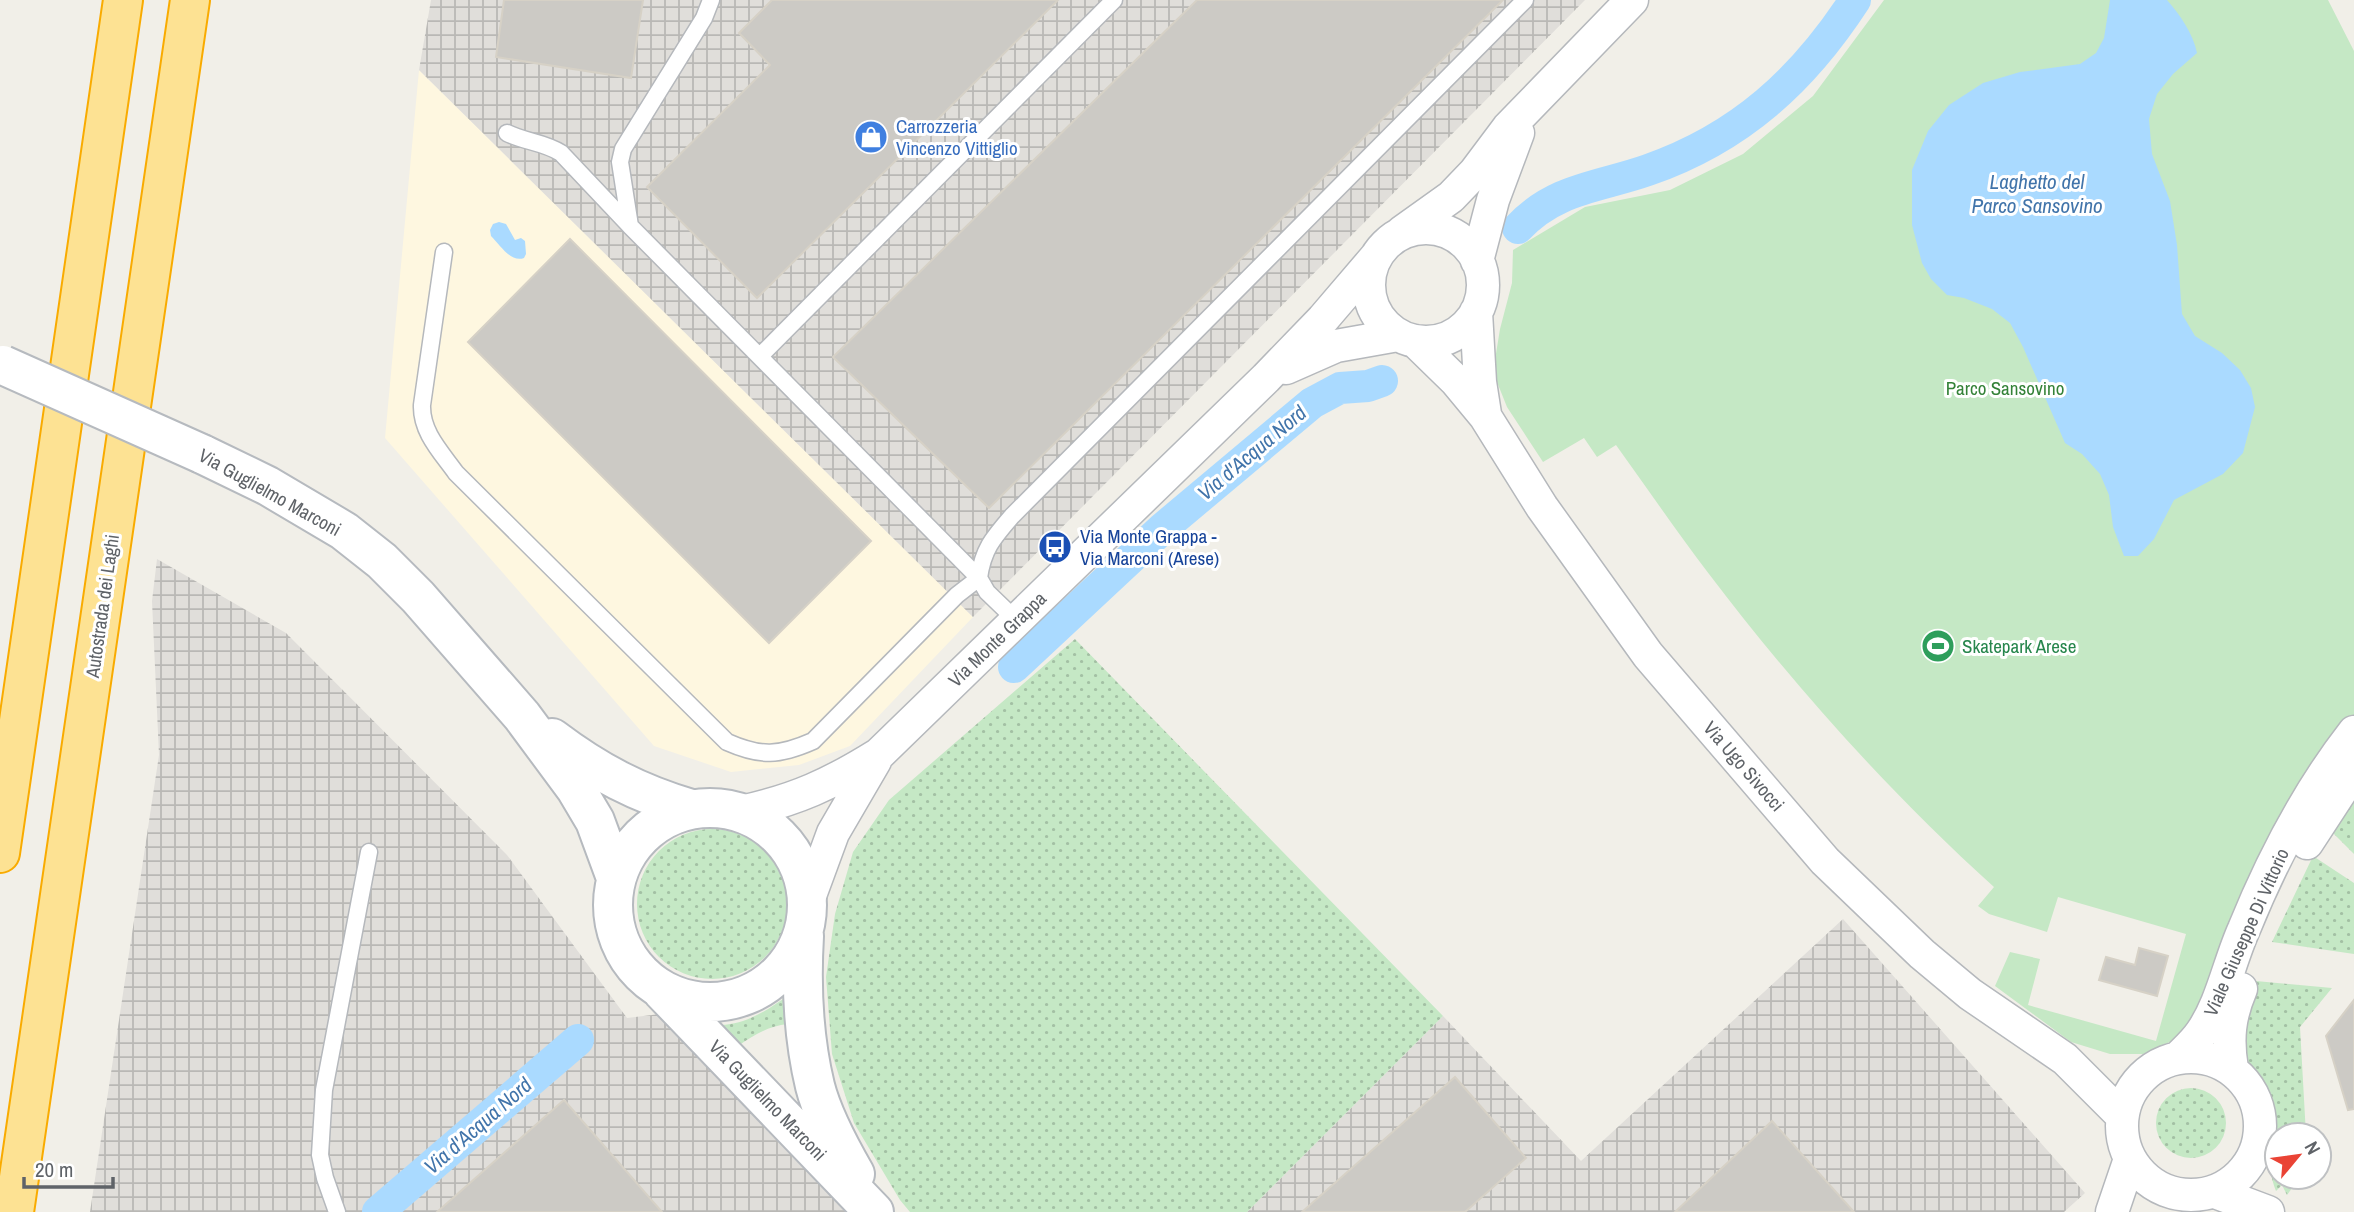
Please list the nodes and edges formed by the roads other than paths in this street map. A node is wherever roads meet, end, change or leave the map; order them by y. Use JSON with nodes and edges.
{"nodes":[{"id":1,"x":123,"y":0,"type":"edge"},
{"id":2,"x":190,"y":0,"type":"edge"},
{"id":3,"x":711,"y":0,"type":"edge"},
{"id":4,"x":1114,"y":0,"type":"edge"},
{"id":5,"x":1525,"y":0,"type":"edge"},
{"id":6,"x":1632,"y":0,"type":"edge"},
{"id":7,"x":1536,"y":101,"type":"junction"},
{"id":8,"x":508,"y":133,"type":"dead end"},
{"id":9,"x":630,"y":226,"type":"junction"},
{"id":10,"x":1401,"y":233,"type":"junction"},
{"id":11,"x":444,"y":252,"type":"dead end"},
{"id":12,"x":1376,"y":257,"type":"junction"},
{"id":13,"x":1477,"y":261,"type":"junction"},
{"id":14,"x":1476,"y":313,"type":"junction"},
{"id":15,"x":1407,"y":338,"type":"junction"},
{"id":16,"x":760,"y":356,"type":"junction"},
{"id":17,"x":2,"y":365,"type":"edge"},
{"id":18,"x":1266,"y":378,"type":"junction"},
{"id":19,"x":1485,"y":416,"type":"junction"},
{"id":20,"x":979,"y":578,"type":"junction"},
{"id":21,"x":1016,"y":620,"type":"junction"},
{"id":22,"x":522,"y":716,"type":"junction"},
{"id":23,"x":2354,"y":732,"type":"edge"},
{"id":24,"x":879,"y":754,"type":"junction"},
{"id":25,"x":2354,"y":771,"type":"edge"},
{"id":26,"x":691,"y":809,"type":"junction"},
{"id":27,"x":741,"y":812,"type":"junction"},
{"id":28,"x":369,"y":852,"type":"dead end"},
{"id":29,"x":0,"y":853,"type":"edge"},
{"id":30,"x":616,"y":878,"type":"junction"},
{"id":31,"x":806,"y":918,"type":"junction"},
{"id":32,"x":661,"y":990,"type":"junction"},
{"id":33,"x":2179,"y":1058,"type":"junction"},
{"id":34,"x":2065,"y":1059,"type":"junction"},
{"id":35,"x":2231,"y":1069,"type":"junction"},
{"id":36,"x":2141,"y":1077,"type":"junction"},
{"id":37,"x":2122,"y":1116,"type":"junction"},
{"id":38,"x":2130,"y":1159,"type":"junction"},
{"id":39,"x":2250,"y":1165,"type":"junction"},
{"id":40,"x":2215,"y":1192,"type":"junction"},
{"id":41,"x":2169,"y":1193,"type":"junction"},
{"id":42,"x":13,"y":1212,"type":"edge"},
{"id":43,"x":337,"y":1212,"type":"edge"},
{"id":44,"x":876,"y":1212,"type":"edge"},
{"id":45,"x":2112,"y":1212,"type":"edge"},
{"id":46,"x":2130,"y":1212,"type":"edge"},
{"id":47,"x":2267,"y":1212,"type":"edge"}],
"edges":[{"from":1,"to":29,"type":"highway"},
{"from":2,"to":42,"type":"highway","name":"Autostrada dei Laghi"},
{"from":3,"to":9,"type":"lane"},
{"from":4,"to":16,"type":"lane"},
{"from":5,"to":20,"type":"lane"},
{"from":6,"to":7,"type":"street"},
{"from":7,"to":10,"type":"street"},
{"from":7,"to":13,"type":"street"},
{"from":8,"to":9,"type":"lane"},
{"from":9,"to":16,"type":"lane"},
{"from":10,"to":12,"type":"street"},
{"from":10,"to":13,"type":"street"},
{"from":11,"to":20,"type":"lane"},
{"from":12,"to":15,"type":"street"},
{"from":12,"to":18,"type":"street","name":"Via Monte Grappa"},
{"from":13,"to":14,"type":"street"},
{"from":14,"to":15,"type":"street"},
{"from":14,"to":19,"type":"street","name":"Via Ugo Sivocci"},
{"from":15,"to":18,"type":"street","name":"Via Monte Grappa"},
{"from":15,"to":19,"type":"street","name":"Via Ugo Sivocci"},
{"from":16,"to":20,"type":"lane"},
{"from":17,"to":22,"type":"street","name":"Via Guglielmo Marconi","bridge":true},
{"from":18,"to":21,"type":"street","name":"Via Monte Grappa"},
{"from":19,"to":34,"type":"street","name":"Via Ugo Sivocci"},
{"from":20,"to":21,"type":"lane"},
{"from":21,"to":24,"type":"street","name":"Via Monte Grappa"},
{"from":22,"to":26,"type":"street","name":"Via Guglielmo Marconi"},
{"from":22,"to":30,"type":"street","name":"Via Guglielmo Marconi"},
{"from":23,"to":33,"type":"street","name":"Viale Giuseppe Di Vittorio"},
{"from":24,"to":27,"type":"street","name":"Via Monte Grappa"},
{"from":24,"to":31,"type":"street","name":"Via Monte Grappa"},
{"from":25,"to":35,"type":"street","name":"Viale Giuseppe Di Vittorio"},
{"from":26,"to":27,"type":"street"},
{"from":26,"to":30,"type":"street"},
{"from":27,"to":31,"type":"street"},
{"from":28,"to":43,"type":"lane"},
{"from":30,"to":32,"type":"street"},
{"from":31,"to":32,"type":"street"},
{"from":31,"to":44,"type":"street","name":"Via Guglielmo Marconi"},
{"from":32,"to":44,"type":"street","name":"Via Guglielmo Marconi"},
{"from":33,"to":35,"type":"street"},
{"from":33,"to":36,"type":"street"},
{"from":34,"to":36,"type":"street","name":"Via Ugo Sivocci"},
{"from":34,"to":37,"type":"street","name":"Via Ugo Sivocci"},
{"from":35,"to":39,"type":"street"},
{"from":36,"to":37,"type":"street"},
{"from":37,"to":38,"type":"street"},
{"from":38,"to":41,"type":"street"},
{"from":38,"to":45,"type":"street"},
{"from":39,"to":40,"type":"street"},
{"from":39,"to":47,"type":"street"},
{"from":40,"to":41,"type":"street"},
{"from":40,"to":47,"type":"street"},
{"from":41,"to":46,"type":"street"}]}
